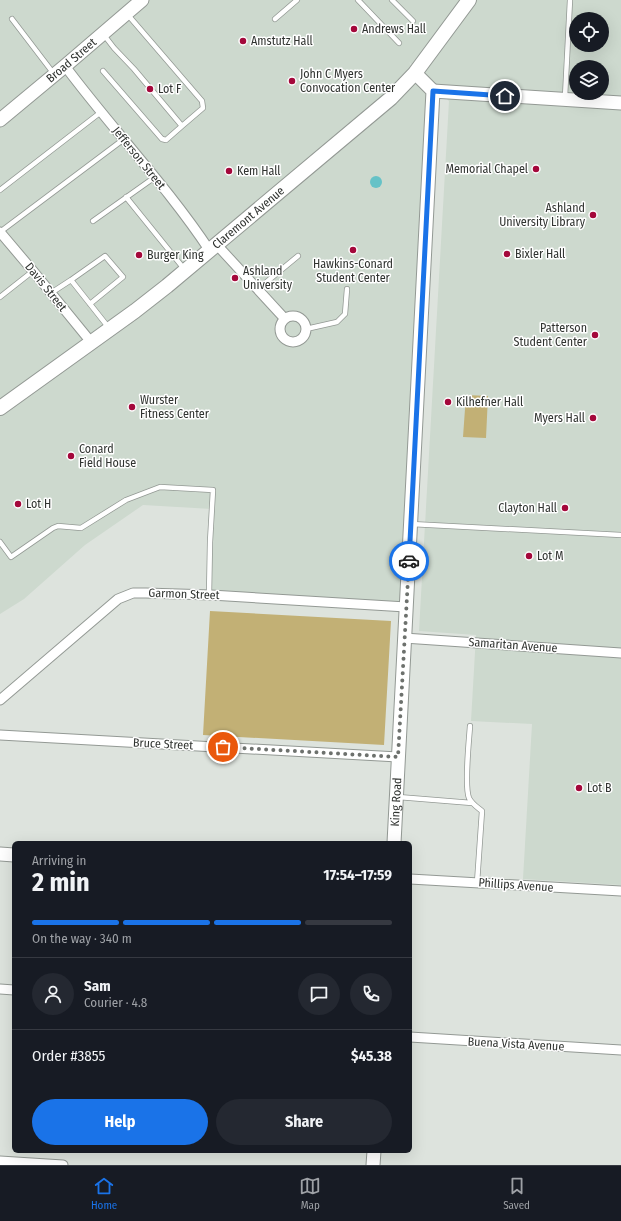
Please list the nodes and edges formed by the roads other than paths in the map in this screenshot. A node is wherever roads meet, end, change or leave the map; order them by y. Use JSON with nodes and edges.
{"nodes":[{"id":1,"x":142,"y":0,"type":"edge"},
{"id":2,"x":298,"y":0,"type":"edge"},
{"id":3,"x":358,"y":0,"type":"edge"},
{"id":4,"x":392,"y":0,"type":"edge"},
{"id":5,"x":469,"y":0,"type":"edge"},
{"id":6,"x":570,"y":0,"type":"edge"},
{"id":7,"x":126,"y":14,"type":"junction"},
{"id":8,"x":12,"y":19,"type":"dead end"},
{"id":9,"x":275,"y":19,"type":"dead end"},
{"id":10,"x":414,"y":21,"type":"dead end"},
{"id":11,"x":103,"y":34,"type":"junction"},
{"id":12,"x":399,"y":43,"type":"dead end"},
{"id":13,"x":65,"y":66,"type":"junction"},
{"id":14,"x":103,"y":71,"type":"dead end"},
{"id":15,"x":415,"y":73,"type":"junction"},
{"id":16,"x":55,"y":75,"type":"junction"},
{"id":17,"x":433,"y":91,"type":"junction"},
{"id":18,"x":565,"y":99,"type":"junction"},
{"id":19,"x":621,"y":103,"type":"edge"},
{"id":20,"x":101,"y":112,"type":"junction"},
{"id":21,"x":0,"y":120,"type":"edge"},
{"id":22,"x":182,"y":126,"type":"junction"},
{"id":23,"x":124,"y":139,"type":"junction"},
{"id":24,"x":155,"y":177,"type":"junction"},
{"id":25,"x":0,"y":190,"type":"edge"},
{"id":26,"x":126,"y":197,"type":"junction"},
{"id":27,"x":93,"y":221,"type":"dead end"},
{"id":28,"x":0,"y":232,"type":"edge"},
{"id":29,"x":213,"y":248,"type":"junction"},
{"id":30,"x":298,"y":256,"type":"dead end"},
{"id":31,"x":34,"y":271,"type":"junction"},
{"id":32,"x":186,"y":271,"type":"junction"},
{"id":33,"x":71,"y":280,"type":"junction"},
{"id":34,"x":258,"y":289,"type":"junction"},
{"id":35,"x":346,"y":289,"type":"dead end"},
{"id":36,"x":51,"y":293,"type":"junction"},
{"id":37,"x":0,"y":297,"type":"edge"},
{"id":38,"x":90,"y":304,"type":"junction"},
{"id":39,"x":285,"y":320,"type":"junction"},
{"id":40,"x":306,"y":328,"type":"junction"},
{"id":41,"x":110,"y":329,"type":"junction"},
{"id":42,"x":91,"y":342,"type":"junction"},
{"id":43,"x":0,"y":408,"type":"edge"},
{"id":44,"x":411,"y":524,"type":"junction"},
{"id":45,"x":621,"y":535,"type":"edge"},
{"id":46,"x":0,"y":542,"type":"edge"},
{"id":47,"x":209,"y":595,"type":"junction"},
{"id":48,"x":406,"y":607,"type":"junction"},
{"id":49,"x":404,"y":638,"type":"junction"},
{"id":50,"x":621,"y":653,"type":"edge"},
{"id":51,"x":0,"y":700,"type":"edge"},
{"id":52,"x":470,"y":726,"type":"dead end"},
{"id":53,"x":0,"y":735,"type":"edge"},
{"id":54,"x":398,"y":757,"type":"junction"},
{"id":55,"x":396,"y":797,"type":"junction"},
{"id":56,"x":472,"y":803,"type":"junction"},
{"id":57,"x":394,"y":841,"type":"edge"},
{"id":58,"x":0,"y":854,"type":"edge"},
{"id":59,"x":12,"y":855,"type":"edge"},
{"id":60,"x":412,"y":879,"type":"edge"},
{"id":61,"x":477,"y":882,"type":"junction"},
{"id":62,"x":621,"y":892,"type":"edge"},
{"id":63,"x":0,"y":989,"type":"edge"},
{"id":64,"x":12,"y":990,"type":"edge"},
{"id":65,"x":412,"y":1038,"type":"edge"},
{"id":66,"x":621,"y":1050,"type":"edge"},
{"id":67,"x":374,"y":1153,"type":"edge"},
{"id":68,"x":0,"y":1161,"type":"edge"},
{"id":69,"x":63,"y":1165,"type":"edge"},
{"id":70,"x":373,"y":1165,"type":"edge"}],
"edges":[{"from":1,"to":7,"type":"street","name":"Broad Street"},
{"from":2,"to":9,"type":"lane"},
{"from":3,"to":12,"type":"lane"},
{"from":4,"to":10,"type":"lane"},
{"from":5,"to":15,"type":"main road","name":"Claremont Avenue"},
{"from":6,"to":18,"type":"lane"},
{"from":7,"to":11,"type":"street","name":"Broad Street"},
{"from":7,"to":22,"type":"lane"},
{"from":8,"to":16,"type":"lane"},
{"from":11,"to":13,"type":"street","name":"Broad Street"},
{"from":11,"to":22,"type":"lane"},
{"from":13,"to":16,"type":"street","name":"Broad Street"},
{"from":13,"to":20,"type":"street","name":"Jefferson Street"},
{"from":14,"to":22,"type":"lane"},
{"from":15,"to":17,"type":"street"},
{"from":15,"to":29,"type":"main road","name":"Claremont Avenue"},
{"from":16,"to":21,"type":"street","name":"Broad Street"},
{"from":17,"to":18,"type":"street"},
{"from":17,"to":44,"type":"street","name":"King Road"},
{"from":18,"to":19,"type":"street"},
{"from":20,"to":23,"type":"street","name":"Jefferson Street"},
{"from":20,"to":25,"type":"lane"},
{"from":23,"to":24,"type":"street","name":"Jefferson Street"},
{"from":23,"to":28,"type":"lane"},
{"from":24,"to":26,"type":"lane"},
{"from":24,"to":29,"type":"street","name":"Jefferson Street"},
{"from":26,"to":27,"type":"lane"},
{"from":26,"to":32,"type":"lane"},
{"from":28,"to":31,"type":"street","name":"Davis Street"},
{"from":29,"to":32,"type":"main road","name":"Claremont Avenue"},
{"from":29,"to":34,"type":"street","name":"Jefferson Street"},
{"from":30,"to":34,"type":"lane"},
{"from":31,"to":36,"type":"street","name":"Davis Street"},
{"from":31,"to":37,"type":"lane"},
{"from":32,"to":41,"type":"main road","name":"Claremont Avenue"},
{"from":33,"to":36,"type":"lane"},
{"from":33,"to":38,"type":"lane"},
{"from":33,"to":38,"type":"lane"},
{"from":34,"to":39,"type":"street","name":"Jefferson Street"},
{"from":35,"to":40,"type":"lane"},
{"from":36,"to":42,"type":"street","name":"Davis Street"},
{"from":38,"to":41,"type":"lane"},
{"from":39,"to":40,"type":"street"},
{"from":39,"to":40,"type":"street"},
{"from":41,"to":42,"type":"main road","name":"Claremont Avenue"},
{"from":42,"to":43,"type":"main road","name":"Claremont Avenue"},
{"from":44,"to":45,"type":"lane"},
{"from":44,"to":48,"type":"street","name":"King Road"},
{"from":46,"to":47,"type":"lane"},
{"from":47,"to":48,"type":"street","name":"Garmon Street"},
{"from":47,"to":51,"type":"street","name":"Garmon Street"},
{"from":48,"to":49,"type":"street","name":"King Road"},
{"from":49,"to":50,"type":"street","name":"Samaritan Avenue"},
{"from":49,"to":54,"type":"street","name":"King Road"},
{"from":52,"to":56,"type":"lane"},
{"from":53,"to":54,"type":"street","name":"Bruce Street"},
{"from":54,"to":55,"type":"street","name":"King Road"},
{"from":55,"to":56,"type":"lane"},
{"from":55,"to":57,"type":"street","name":"King Road"},
{"from":56,"to":61,"type":"lane"},
{"from":58,"to":59,"type":"street"},
{"from":60,"to":61,"type":"street","name":"Phillips Avenue"},
{"from":61,"to":62,"type":"street","name":"Phillips Avenue"},
{"from":63,"to":64,"type":"street"},
{"from":65,"to":66,"type":"street","name":"Buena Vista Avenue"},
{"from":67,"to":70,"type":"street"},
{"from":68,"to":69,"type":"street"}]}
